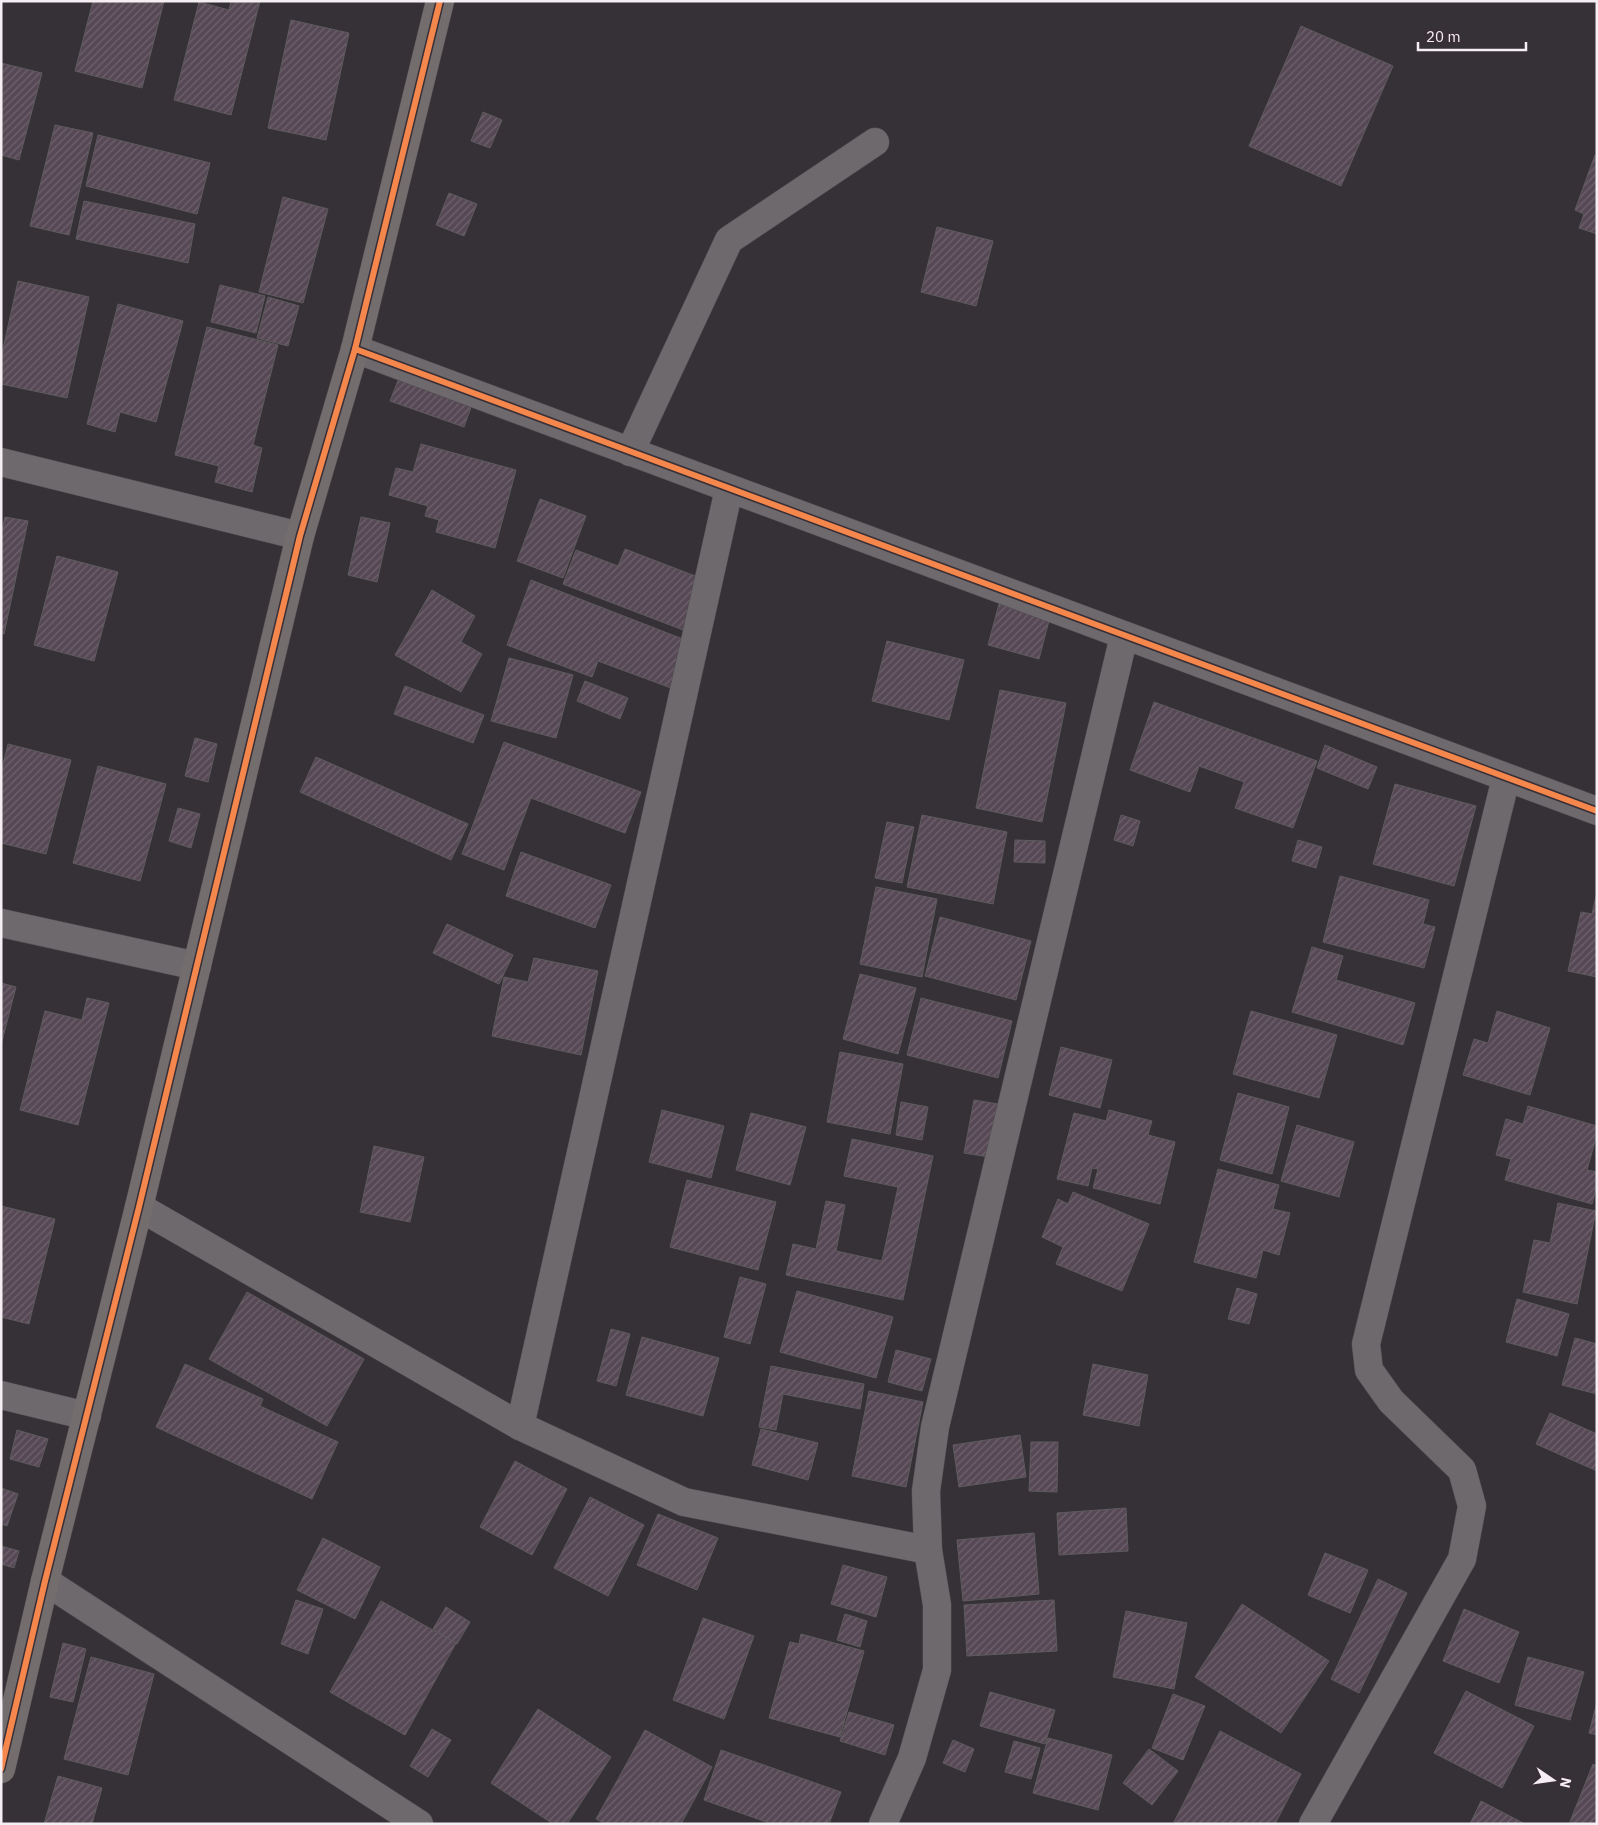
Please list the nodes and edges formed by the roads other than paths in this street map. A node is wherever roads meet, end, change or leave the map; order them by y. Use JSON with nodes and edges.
{"nodes":[{"id":1,"x":440,"y":1,"type":"edge"},
{"id":2,"x":875,"y":142,"type":"dead end"},
{"id":3,"x":355,"y":349,"type":"junction"},
{"id":4,"x":630,"y":452,"type":"junction"},
{"id":5,"x":1,"y":462,"type":"edge"},
{"id":6,"x":729,"y":489,"type":"junction"},
{"id":7,"x":300,"y":536,"type":"junction"},
{"id":8,"x":1124,"y":636,"type":"junction"},
{"id":9,"x":1506,"y":778,"type":"junction"},
{"id":10,"x":1597,"y":811,"type":"edge"},
{"id":11,"x":1,"y":922,"type":"edge"},
{"id":12,"x":197,"y":966,"type":"junction"},
{"id":13,"x":139,"y":1207,"type":"junction"},
{"id":14,"x":1,"y":1395,"type":"edge"},
{"id":15,"x":86,"y":1416,"type":"junction"},
{"id":16,"x":520,"y":1426,"type":"junction"},
{"id":17,"x":928,"y":1550,"type":"junction"},
{"id":18,"x":46,"y":1581,"type":"junction"},
{"id":19,"x":1,"y":1769,"type":"edge"},
{"id":20,"x":419,"y":1824,"type":"edge"},
{"id":21,"x":883,"y":1824,"type":"edge"},
{"id":22,"x":1313,"y":1824,"type":"edge"}],
"edges":[{"from":1,"to":3,"type":"street"},
{"from":2,"to":4,"type":"street"},
{"from":3,"to":4,"type":"street"},
{"from":3,"to":7,"type":"street"},
{"from":4,"to":6,"type":"street"},
{"from":5,"to":7,"type":"street"},
{"from":6,"to":8,"type":"street"},
{"from":6,"to":16,"type":"street"},
{"from":7,"to":12,"type":"street"},
{"from":8,"to":9,"type":"street"},
{"from":8,"to":17,"type":"street"},
{"from":9,"to":10,"type":"street"},
{"from":9,"to":22,"type":"street"},
{"from":11,"to":12,"type":"street"},
{"from":12,"to":13,"type":"street"},
{"from":13,"to":15,"type":"street"},
{"from":13,"to":16,"type":"street"},
{"from":14,"to":15,"type":"street"},
{"from":15,"to":18,"type":"street"},
{"from":16,"to":17,"type":"street"},
{"from":17,"to":21,"type":"street"},
{"from":18,"to":19,"type":"street"},
{"from":18,"to":20,"type":"street"}]}
